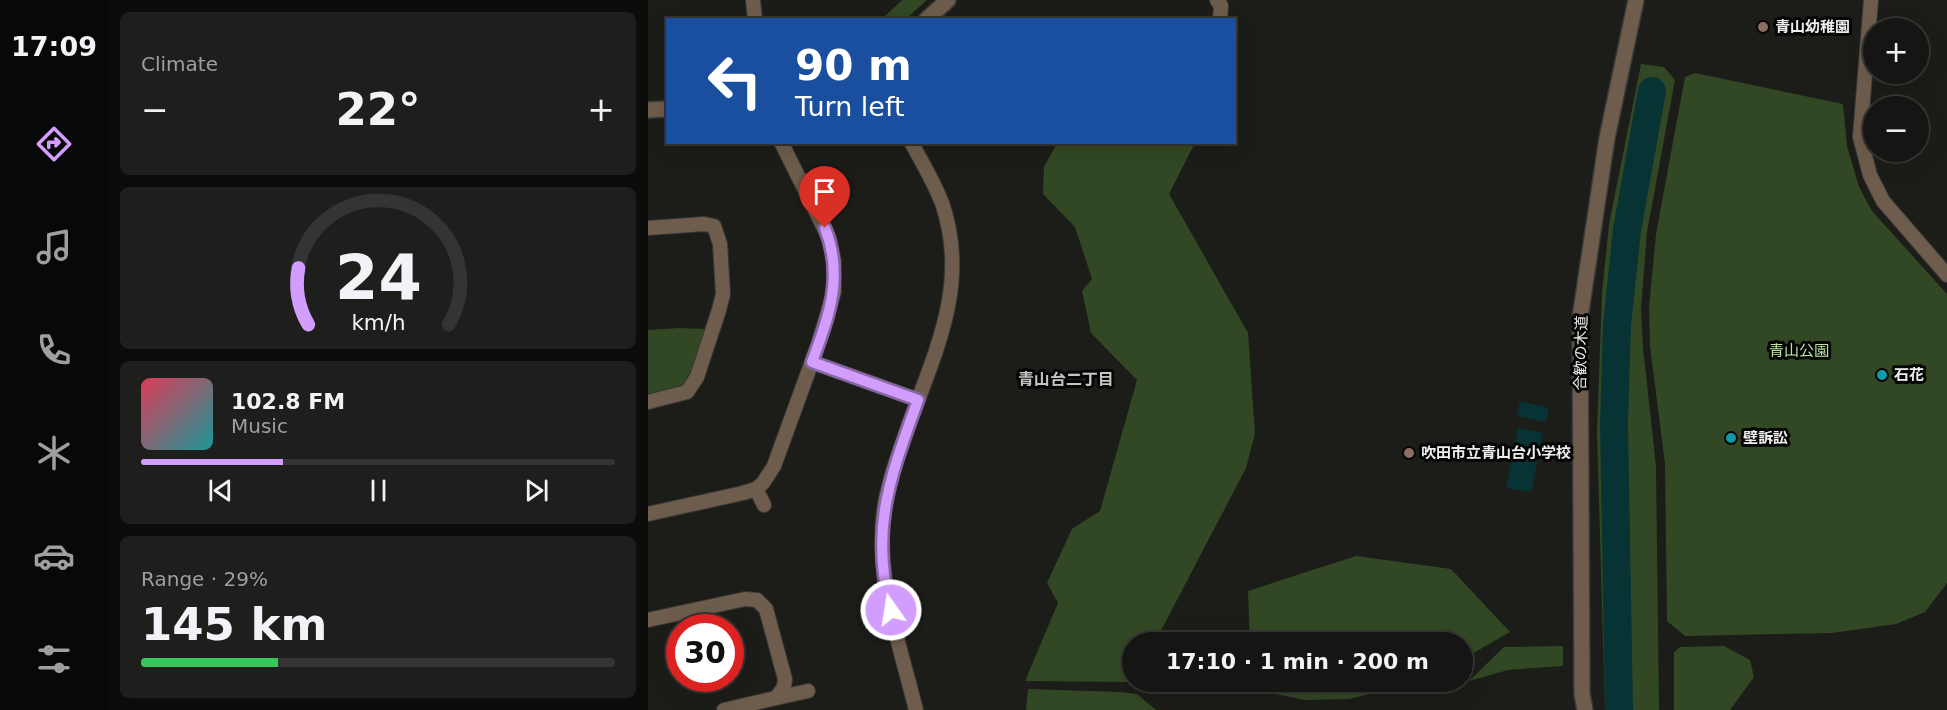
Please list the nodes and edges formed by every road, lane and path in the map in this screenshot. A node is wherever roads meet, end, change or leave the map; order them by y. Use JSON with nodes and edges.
{"nodes":[{"id":1,"x":753,"y":0,"type":"edge"},
{"id":2,"x":948,"y":0,"type":"edge"},
{"id":3,"x":1217,"y":0,"type":"edge"},
{"id":4,"x":1636,"y":0,"type":"edge"},
{"id":5,"x":1871,"y":0,"type":"edge"},
{"id":6,"x":755,"y":18,"type":"edge"},
{"id":7,"x":928,"y":18,"type":"edge"},
{"id":8,"x":1220,"y":18,"type":"edge"},
{"id":9,"x":666,"y":109,"type":"edge"},
{"id":10,"x":648,"y":110,"type":"edge"},
{"id":11,"x":782,"y":144,"type":"edge"},
{"id":12,"x":912,"y":144,"type":"edge"},
{"id":13,"x":648,"y":228,"type":"edge"},
{"id":14,"x":1947,"y":275,"type":"edge"},
{"id":15,"x":812,"y":362,"type":"junction"},
{"id":16,"x":918,"y":400,"type":"junction"},
{"id":17,"x":648,"y":402,"type":"edge"},
{"id":18,"x":756,"y":489,"type":"junction"},
{"id":19,"x":764,"y":505,"type":"dead end"},
{"id":20,"x":648,"y":514,"type":"edge"},
{"id":21,"x":648,"y":620,"type":"edge"},
{"id":22,"x":808,"y":691,"type":"dead end"},
{"id":23,"x":776,"y":698,"type":"junction"},
{"id":24,"x":724,"y":710,"type":"edge"},
{"id":25,"x":916,"y":710,"type":"edge"},
{"id":26,"x":1585,"y":710,"type":"edge"}],
"edges":[{"from":1,"to":6,"type":"street"},
{"from":2,"to":7,"type":"street"},
{"from":3,"to":8,"type":"street"},
{"from":4,"to":26,"type":"street","name":"合歓の木道"},
{"from":5,"to":14,"type":"street"},
{"from":9,"to":10,"type":"street"},
{"from":11,"to":15,"type":"street"},
{"from":12,"to":16,"type":"street"},
{"from":13,"to":17,"type":"street"},
{"from":15,"to":16,"type":"street"},
{"from":15,"to":18,"type":"street"},
{"from":16,"to":25,"type":"street"},
{"from":18,"to":19,"type":"street"},
{"from":18,"to":20,"type":"street"},
{"from":21,"to":23,"type":"street"},
{"from":22,"to":23,"type":"street"},
{"from":23,"to":24,"type":"street"}]}
